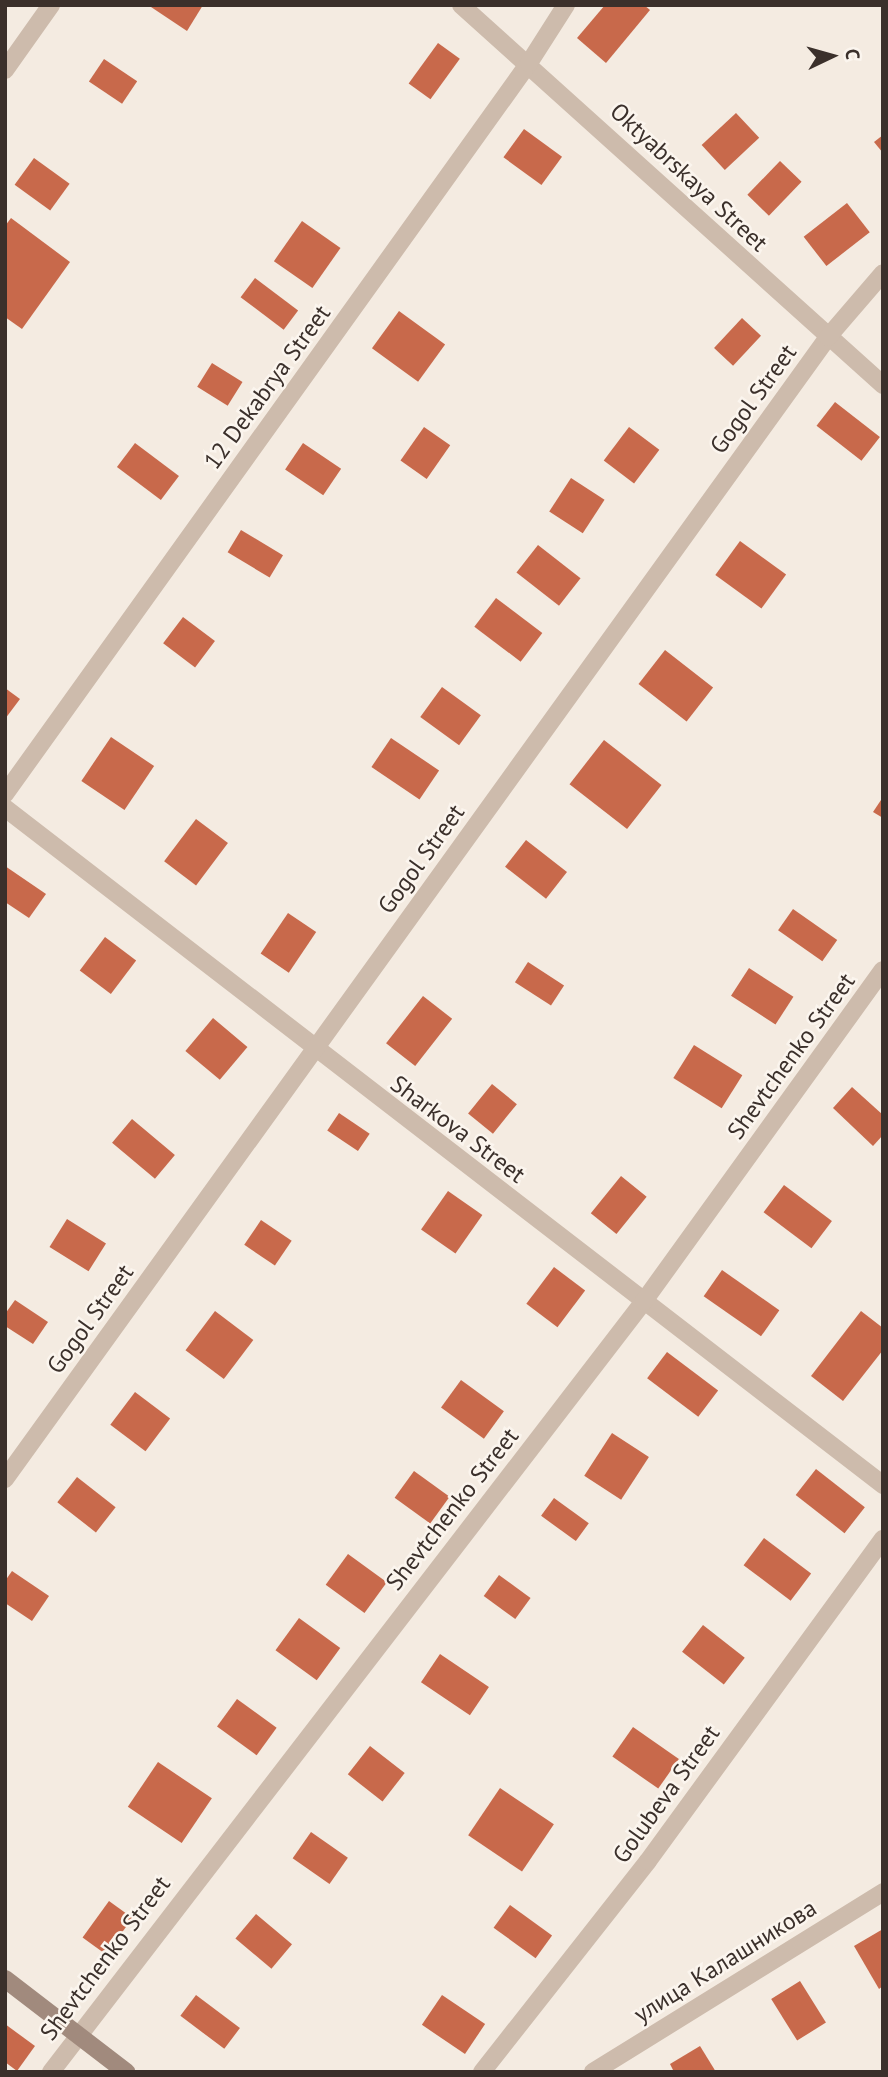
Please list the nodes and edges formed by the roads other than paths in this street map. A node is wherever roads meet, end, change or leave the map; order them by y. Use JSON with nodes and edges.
{"nodes":[{"id":1,"x":51,"y":5,"type":"edge"},
{"id":2,"x":461,"y":5,"type":"edge"},
{"id":3,"x":566,"y":5,"type":"edge"},
{"id":4,"x":529,"y":63,"type":"junction"},
{"id":5,"x":5,"y":70,"type":"edge"},
{"id":6,"x":883,"y":273,"type":"edge"},
{"id":7,"x":828,"y":337,"type":"junction"},
{"id":8,"x":883,"y":385,"type":"edge"},
{"id":9,"x":5,"y":794,"type":"edge"},
{"id":10,"x":5,"y":808,"type":"edge"},
{"id":11,"x":883,"y":970,"type":"edge"},
{"id":12,"x":314,"y":1050,"type":"junction"},
{"id":13,"x":645,"y":1301,"type":"junction"},
{"id":14,"x":5,"y":1479,"type":"edge"},
{"id":15,"x":883,"y":1485,"type":"edge"},
{"id":16,"x":883,"y":1539,"type":"edge"},
{"id":17,"x":883,"y":1892,"type":"edge"},
{"id":18,"x":5,"y":1979,"type":"edge"},
{"id":19,"x":76,"y":2034,"type":"junction"},
{"id":20,"x":51,"y":2072,"type":"edge"},
{"id":21,"x":126,"y":2072,"type":"edge"},
{"id":22,"x":482,"y":2072,"type":"edge"},
{"id":23,"x":593,"y":2072,"type":"edge"}],
"edges":[{"from":1,"to":5,"type":"street"},
{"from":2,"to":4,"type":"street","name":"Oktyabrskaya Street"},
{"from":3,"to":4,"type":"street","name":"12 Dekabrya Street"},
{"from":4,"to":7,"type":"street","name":"Oktyabrskaya Street"},
{"from":4,"to":9,"type":"street","name":"12 Dekabrya Street"},
{"from":6,"to":7,"type":"street","name":"Gogol Street"},
{"from":7,"to":8,"type":"street","name":"Oktyabrskaya Street"},
{"from":7,"to":12,"type":"street","name":"Gogol Street"},
{"from":10,"to":12,"type":"street","name":"Sharkova Street"},
{"from":11,"to":13,"type":"street","name":"Shevtchenko Street"},
{"from":12,"to":13,"type":"street","name":"Sharkova Street"},
{"from":12,"to":14,"type":"street","name":"Gogol Street"},
{"from":13,"to":15,"type":"street","name":"Sharkova Street"},
{"from":13,"to":19,"type":"street","name":"Shevtchenko Street"},
{"from":16,"to":22,"type":"street","name":"Golubeva Street"},
{"from":17,"to":23,"type":"street","name":"улица Калашникова"},
{"from":18,"to":19,"type":"main road"},
{"from":19,"to":20,"type":"street","name":"Shevtchenko Street"},
{"from":19,"to":21,"type":"main road"}]}
